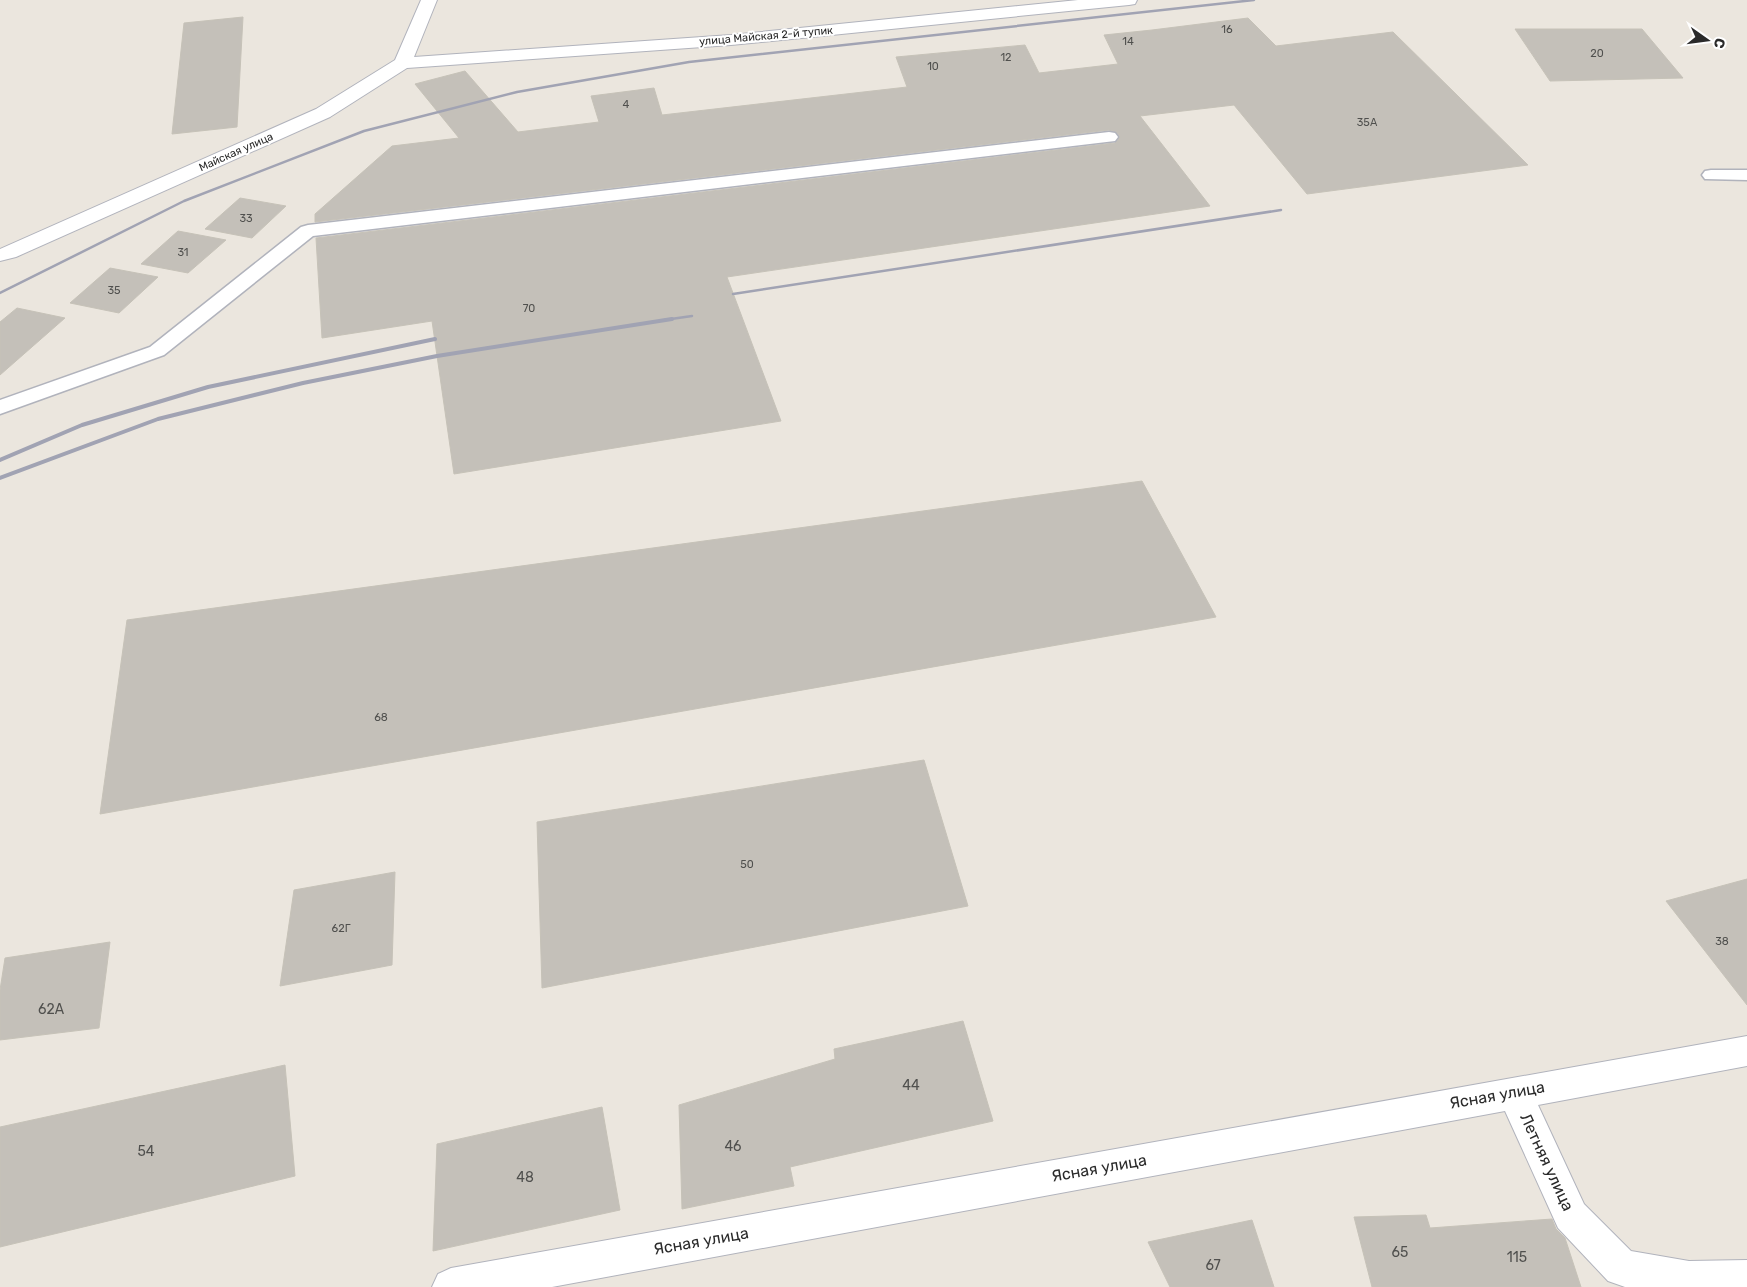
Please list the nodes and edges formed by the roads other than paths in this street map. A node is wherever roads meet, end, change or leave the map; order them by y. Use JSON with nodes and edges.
{"nodes":[{"id":1,"x":429,"y":0,"type":"edge"},
{"id":2,"x":1129,"y":0,"type":"edge"},
{"id":3,"x":403,"y":63,"type":"junction"},
{"id":4,"x":1109,"y":136,"type":"dead end"},
{"id":5,"x":1711,"y":175,"type":"dead end"},
{"id":6,"x":1747,"y":175,"type":"edge"},
{"id":7,"x":0,"y":255,"type":"edge"},
{"id":8,"x":0,"y":407,"type":"edge"},
{"id":9,"x":1747,"y":1051,"type":"edge"},
{"id":10,"x":1514,"y":1092,"type":"junction"},
{"id":11,"x":1747,"y":1278,"type":"edge"},
{"id":12,"x":451,"y":1287,"type":"edge"}],
"edges":[{"from":1,"to":3,"type":"street"},
{"from":2,"to":3,"type":"street","name":"улица Майская 2-й тупик"},
{"from":3,"to":7,"type":"street","name":"Майская улица"},
{"from":4,"to":8,"type":"lane"},
{"from":5,"to":6,"type":"lane"},
{"from":9,"to":10,"type":"street","name":"Ясная улица"},
{"from":10,"to":11,"type":"street","name":"Летняя улица"},
{"from":10,"to":12,"type":"street","name":"Ясная улица"}]}
